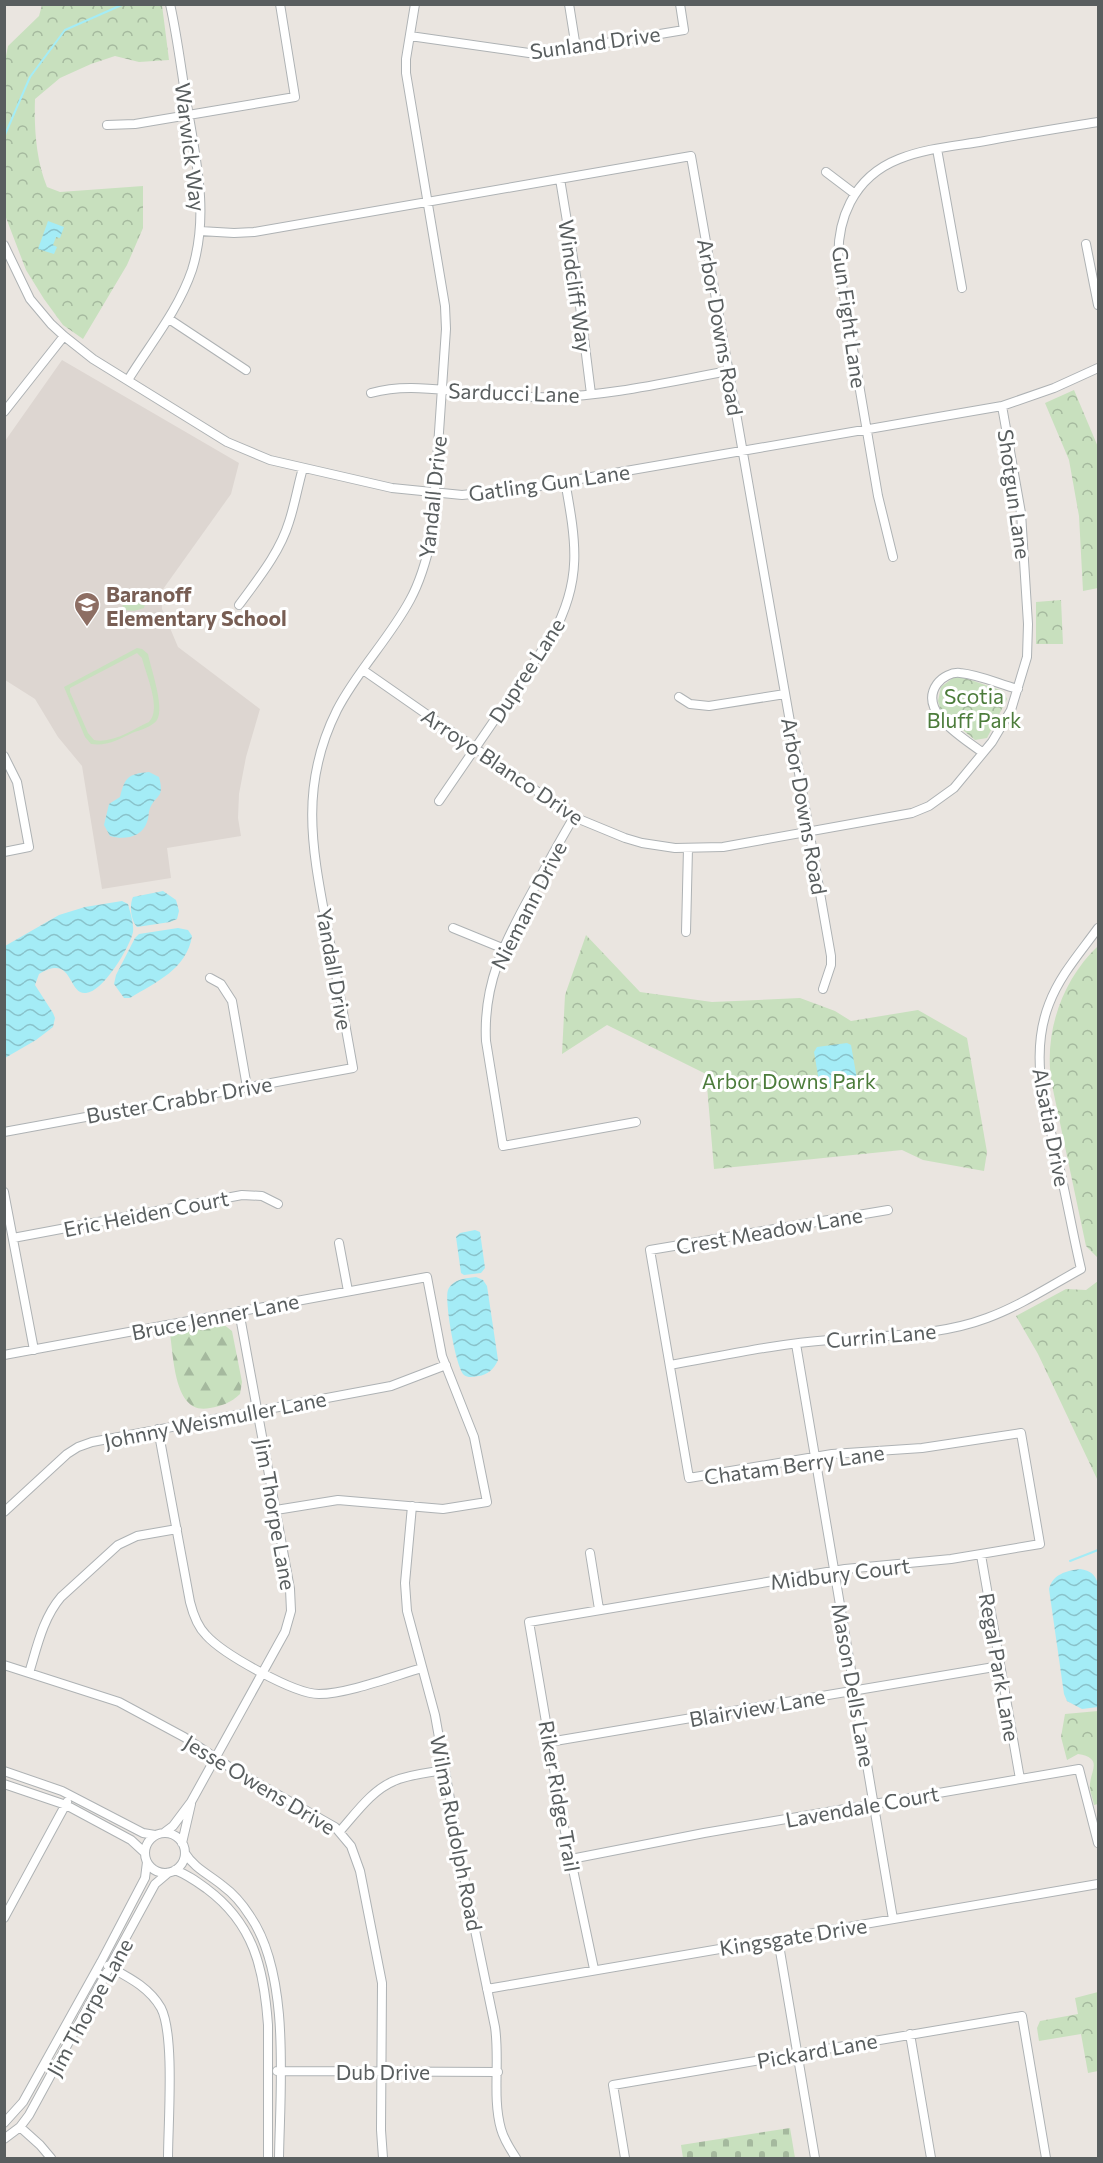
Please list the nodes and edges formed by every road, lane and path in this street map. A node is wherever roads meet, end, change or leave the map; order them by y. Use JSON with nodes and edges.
{"nodes":[{"id":1,"x":170,"y":4,"type":"edge"},
{"id":2,"x":280,"y":4,"type":"edge"},
{"id":3,"x":415,"y":4,"type":"edge"},
{"id":4,"x":569,"y":4,"type":"edge"},
{"id":5,"x":680,"y":4,"type":"edge"},
{"id":6,"x":410,"y":36,"type":"junction"},
{"id":7,"x":576,"y":48,"type":"junction"},
{"id":8,"x":189,"y":115,"type":"junction"},
{"id":9,"x":1098,"y":122,"type":"edge"},
{"id":10,"x":107,"y":125,"type":"dead end"},
{"id":11,"x":937,"y":149,"type":"junction"},
{"id":12,"x":826,"y":172,"type":"dead end"},
{"id":13,"x":560,"y":179,"type":"junction"},
{"id":14,"x":855,"y":194,"type":"junction"},
{"id":15,"x":426,"y":203,"type":"junction"},
{"id":16,"x":200,"y":231,"type":"junction"},
{"id":17,"x":1086,"y":244,"type":"dead end"},
{"id":18,"x":4,"y":245,"type":"edge"},
{"id":19,"x":962,"y":288,"type":"dead end"},
{"id":20,"x":1098,"y":305,"type":"edge"},
{"id":21,"x":169,"y":319,"type":"junction"},
{"id":22,"x":64,"y":336,"type":"junction"},
{"id":23,"x":1098,"y":368,"type":"edge"},
{"id":24,"x":246,"y":370,"type":"dead end"},
{"id":25,"x":729,"y":371,"type":"junction"},
{"id":26,"x":128,"y":380,"type":"junction"},
{"id":27,"x":442,"y":390,"type":"junction"},
{"id":28,"x":370,"y":393,"type":"dead end"},
{"id":29,"x":591,"y":394,"type":"junction"},
{"id":30,"x":1002,"y":405,"type":"junction"},
{"id":31,"x":4,"y":412,"type":"edge"},
{"id":32,"x":867,"y":430,"type":"junction"},
{"id":33,"x":743,"y":452,"type":"junction"},
{"id":34,"x":303,"y":468,"type":"junction"},
{"id":35,"x":565,"y":482,"type":"junction"},
{"id":36,"x":435,"y":493,"type":"junction"},
{"id":37,"x":893,"y":557,"type":"dead end"},
{"id":38,"x":1025,"y":582,"type":"joint"},
{"id":39,"x":239,"y":605,"type":"dead end"},
{"id":40,"x":363,"y":670,"type":"junction"},
{"id":41,"x":1018,"y":689,"type":"junction"},
{"id":42,"x":785,"y":694,"type":"junction"},
{"id":43,"x":679,"y":697,"type":"dead end"},
{"id":44,"x":474,"y":749,"type":"junction"},
{"id":45,"x":983,"y":753,"type":"junction"},
{"id":46,"x":4,"y":756,"type":"edge"},
{"id":47,"x":439,"y":801,"type":"dead end"},
{"id":48,"x":574,"y":816,"type":"junction"},
{"id":49,"x":809,"y":833,"type":"junction"},
{"id":50,"x":688,"y":848,"type":"junction"},
{"id":51,"x":4,"y":852,"type":"edge"},
{"id":52,"x":453,"y":928,"type":"dead end"},
{"id":53,"x":1098,"y":929,"type":"edge"},
{"id":54,"x":686,"y":932,"type":"dead end"},
{"id":55,"x":502,"y":948,"type":"junction"},
{"id":56,"x":210,"y":978,"type":"dead end"},
{"id":57,"x":823,"y":989,"type":"dead end"},
{"id":58,"x":353,"y":1068,"type":"joint"},
{"id":59,"x":247,"y":1087,"type":"junction"},
{"id":60,"x":636,"y":1122,"type":"dead end"},
{"id":61,"x":4,"y":1132,"type":"edge"},
{"id":62,"x":4,"y":1192,"type":"edge"},
{"id":63,"x":278,"y":1203,"type":"dead end"},
{"id":64,"x":888,"y":1210,"type":"dead end"},
{"id":65,"x":13,"y":1238,"type":"junction"},
{"id":66,"x":339,"y":1243,"type":"dead end"},
{"id":67,"x":650,"y":1250,"type":"joint"},
{"id":68,"x":1081,"y":1269,"type":"joint"},
{"id":69,"x":348,"y":1291,"type":"junction"},
{"id":70,"x":239,"y":1311,"type":"junction"},
{"id":71,"x":796,"y":1344,"type":"junction"},
{"id":72,"x":34,"y":1350,"type":"junction"},
{"id":73,"x":4,"y":1355,"type":"edge"},
{"id":74,"x":446,"y":1365,"type":"junction"},
{"id":75,"x":670,"y":1365,"type":"junction"},
{"id":76,"x":257,"y":1411,"type":"junction"},
{"id":77,"x":158,"y":1429,"type":"junction"},
{"id":78,"x":1021,"y":1433,"type":"joint"},
{"id":79,"x":815,"y":1456,"type":"junction"},
{"id":80,"x":412,"y":1506,"type":"junction"},
{"id":81,"x":276,"y":1510,"type":"junction"},
{"id":82,"x":4,"y":1512,"type":"edge"},
{"id":83,"x":177,"y":1529,"type":"junction"},
{"id":84,"x":590,"y":1553,"type":"dead end"},
{"id":85,"x":981,"y":1555,"type":"junction"},
{"id":86,"x":834,"y":1570,"type":"junction"},
{"id":87,"x":599,"y":1610,"type":"junction"},
{"id":88,"x":529,"y":1622,"type":"joint"},
{"id":89,"x":4,"y":1665,"type":"edge"},
{"id":90,"x":1000,"y":1666,"type":"junction"},
{"id":91,"x":422,"y":1668,"type":"junction"},
{"id":92,"x":29,"y":1673,"type":"junction"},
{"id":93,"x":264,"y":1673,"type":"junction"},
{"id":94,"x":855,"y":1691,"type":"junction"},
{"id":95,"x":549,"y":1742,"type":"junction"},
{"id":96,"x":215,"y":1759,"type":"junction"},
{"id":97,"x":444,"y":1770,"type":"junction"},
{"id":98,"x":4,"y":1771,"type":"edge"},
{"id":99,"x":1020,"y":1779,"type":"junction"},
{"id":100,"x":4,"y":1784,"type":"edge"},
{"id":101,"x":70,"y":1795,"type":"junction"},
{"id":102,"x":191,"y":1802,"type":"junction"},
{"id":103,"x":874,"y":1804,"type":"junction"},
{"id":104,"x":66,"y":1805,"type":"junction"},
{"id":105,"x":340,"y":1831,"type":"junction"},
{"id":106,"x":165,"y":1832,"type":"junction"},
{"id":107,"x":155,"y":1835,"type":"junction"},
{"id":108,"x":182,"y":1843,"type":"junction"},
{"id":109,"x":1098,"y":1843,"type":"edge"},
{"id":110,"x":144,"y":1852,"type":"junction"},
{"id":111,"x":185,"y":1853,"type":"junction"},
{"id":112,"x":571,"y":1859,"type":"junction"},
{"id":113,"x":147,"y":1862,"type":"junction"},
{"id":114,"x":171,"y":1872,"type":"junction"},
{"id":115,"x":1098,"y":1884,"type":"edge"},
{"id":116,"x":6,"y":1913,"type":"edge"},
{"id":117,"x":893,"y":1919,"type":"junction"},
{"id":118,"x":778,"y":1939,"type":"junction"},
{"id":119,"x":100,"y":1962,"type":"junction"},
{"id":120,"x":111,"y":1968,"type":"junction"},
{"id":121,"x":594,"y":1969,"type":"junction"},
{"id":122,"x":488,"y":1989,"type":"junction"},
{"id":123,"x":910,"y":2034,"type":"junction"},
{"id":124,"x":797,"y":2053,"type":"junction"},
{"id":125,"x":268,"y":2070,"type":"junction"},
{"id":126,"x":280,"y":2071,"type":"junction"},
{"id":127,"x":381,"y":2071,"type":"junction"},
{"id":128,"x":498,"y":2072,"type":"junction"},
{"id":129,"x":4,"y":2123,"type":"edge"},
{"id":130,"x":20,"y":2127,"type":"junction"},
{"id":131,"x":4,"y":2139,"type":"edge"},
{"id":132,"x":51,"y":2158,"type":"edge"},
{"id":133,"x":168,"y":2158,"type":"edge"},
{"id":134,"x":268,"y":2158,"type":"edge"},
{"id":135,"x":279,"y":2158,"type":"edge"},
{"id":136,"x":383,"y":2158,"type":"edge"},
{"id":137,"x":516,"y":2158,"type":"edge"},
{"id":138,"x":625,"y":2158,"type":"edge"},
{"id":139,"x":815,"y":2158,"type":"edge"},
{"id":140,"x":931,"y":2158,"type":"edge"},
{"id":141,"x":1046,"y":2158,"type":"edge"}],
"edges":[{"from":1,"to":8,"type":"street","name":"Warwick Way"},
{"from":2,"to":8,"type":"street"},
{"from":3,"to":6,"type":"street","name":"Yandall Drive"},
{"from":4,"to":7,"type":"street"},
{"from":5,"to":7,"type":"street","name":"Sunland Drive"},
{"from":6,"to":7,"type":"street","name":"Sunland Drive"},
{"from":6,"to":15,"type":"street","name":"Yandall Drive"},
{"from":8,"to":10,"type":"street"},
{"from":8,"to":16,"type":"street","name":"Warwick Way"},
{"from":9,"to":11,"type":"street","name":"Gun Fight Lane"},
{"from":11,"to":14,"type":"street","name":"Gun Fight Lane"},
{"from":11,"to":19,"type":"street"},
{"from":12,"to":14,"type":"street"},
{"from":13,"to":15,"type":"street","name":"Arbor Downs Road"},
{"from":13,"to":25,"type":"street","name":"Arbor Downs Road"},
{"from":13,"to":29,"type":"street","name":"Windcliff Way"},
{"from":14,"to":32,"type":"street","name":"Gun Fight Lane"},
{"from":15,"to":16,"type":"street","name":"Arbor Downs Road"},
{"from":15,"to":27,"type":"street","name":"Yandall Drive"},
{"from":16,"to":21,"type":"street","name":"Warwick Way"},
{"from":17,"to":20,"type":"street"},
{"from":18,"to":22,"type":"street","name":"Gatling Gun Lane"},
{"from":21,"to":24,"type":"street"},
{"from":21,"to":26,"type":"street","name":"Warwick Way"},
{"from":22,"to":26,"type":"street","name":"Gatling Gun Lane"},
{"from":22,"to":31,"type":"street"},
{"from":23,"to":30,"type":"street","name":"Gatling Gun Lane"},
{"from":25,"to":29,"type":"street","name":"Sarducci Lane"},
{"from":25,"to":33,"type":"street","name":"Arbor Downs Road"},
{"from":26,"to":34,"type":"street","name":"Gatling Gun Lane"},
{"from":27,"to":28,"type":"street","name":"Sarducci Lane"},
{"from":27,"to":29,"type":"street","name":"Sarducci Lane"},
{"from":27,"to":36,"type":"street","name":"Yandall Drive"},
{"from":30,"to":32,"type":"street","name":"Gatling Gun Lane"},
{"from":30,"to":38,"type":"street","name":"Shotgun Lane"},
{"from":32,"to":33,"type":"street","name":"Gatling Gun Lane"},
{"from":32,"to":37,"type":"street","name":"Gun Fight Lane"},
{"from":33,"to":35,"type":"street","name":"Gatling Gun Lane"},
{"from":33,"to":42,"type":"street","name":"Arbor Downs Road"},
{"from":34,"to":36,"type":"street","name":"Gatling Gun Lane"},
{"from":34,"to":39,"type":"street"},
{"from":35,"to":36,"type":"street","name":"Gatling Gun Lane"},
{"from":35,"to":44,"type":"street","name":"Dupree Lane"},
{"from":36,"to":40,"type":"street","name":"Yandall Drive"},
{"from":38,"to":41,"type":"street","name":"Arroyo Blanco Drive"},
{"from":40,"to":44,"type":"street","name":"Arroyo Blanco Drive"},
{"from":40,"to":58,"type":"street","name":"Yandall Drive"},
{"from":41,"to":45,"type":"street","name":"Arroyo Blanco Drive"},
{"from":41,"to":45,"type":"street"},
{"from":42,"to":43,"type":"street"},
{"from":42,"to":49,"type":"street","name":"Arbor Downs Road"},
{"from":44,"to":47,"type":"street","name":"Dupree Lane"},
{"from":44,"to":48,"type":"street","name":"Arroyo Blanco Drive"},
{"from":45,"to":49,"type":"street","name":"Arroyo Blanco Drive"},
{"from":46,"to":51,"type":"street"},
{"from":48,"to":50,"type":"street","name":"Arroyo Blanco Drive"},
{"from":48,"to":55,"type":"street","name":"Niemann Drive"},
{"from":49,"to":50,"type":"street","name":"Arroyo Blanco Drive"},
{"from":49,"to":57,"type":"street","name":"Arbor Downs Road"},
{"from":50,"to":54,"type":"street"},
{"from":52,"to":55,"type":"street"},
{"from":53,"to":68,"type":"street","name":"Alsatia Drive"},
{"from":55,"to":60,"type":"street","name":"Niemann Drive"},
{"from":56,"to":59,"type":"street"},
{"from":58,"to":59,"type":"street","name":"Buster Crabbr Drive"},
{"from":59,"to":61,"type":"street","name":"Buster Crabbr Drive"},
{"from":62,"to":65,"type":"street"},
{"from":63,"to":65,"type":"street","name":"Eric Heiden Court"},
{"from":64,"to":67,"type":"street","name":"Crest Meadow Lane"},
{"from":65,"to":72,"type":"street"},
{"from":66,"to":69,"type":"street"},
{"from":67,"to":75,"type":"street","name":"Chatam Berry Lane"},
{"from":68,"to":71,"type":"street","name":"Currin Lane"},
{"from":69,"to":70,"type":"street","name":"Bruce Jenner Lane"},
{"from":69,"to":74,"type":"street","name":"Bruce Jenner Lane"},
{"from":70,"to":72,"type":"street","name":"Bruce Jenner Lane"},
{"from":70,"to":76,"type":"street","name":"Jim Thorpe Lane"},
{"from":71,"to":75,"type":"street","name":"Currin Lane"},
{"from":71,"to":79,"type":"street","name":"Mason Dells Lane"},
{"from":72,"to":73,"type":"street","name":"Bruce Jenner Lane"},
{"from":74,"to":76,"type":"street","name":"Johnny Weismuller Lane"},
{"from":74,"to":80,"type":"street"},
{"from":75,"to":79,"type":"street","name":"Chatam Berry Lane"},
{"from":76,"to":77,"type":"street","name":"Johnny Weismuller Lane"},
{"from":76,"to":81,"type":"street","name":"Jim Thorpe Lane"},
{"from":77,"to":82,"type":"street","name":"Johnny Weismuller Lane"},
{"from":77,"to":83,"type":"street"},
{"from":78,"to":79,"type":"street","name":"Chatam Berry Lane"},
{"from":78,"to":85,"type":"street","name":"Midbury Court"},
{"from":79,"to":86,"type":"street","name":"Mason Dells Lane"},
{"from":80,"to":81,"type":"street"},
{"from":80,"to":91,"type":"street","name":"Wilma Rudolph Road"},
{"from":81,"to":93,"type":"street","name":"Jim Thorpe Lane"},
{"from":83,"to":92,"type":"street"},
{"from":83,"to":93,"type":"street"},
{"from":84,"to":87,"type":"street"},
{"from":85,"to":86,"type":"street","name":"Midbury Court"},
{"from":85,"to":90,"type":"street","name":"Regal Park Lane"},
{"from":86,"to":87,"type":"street","name":"Midbury Court"},
{"from":86,"to":94,"type":"street","name":"Mason Dells Lane"},
{"from":87,"to":88,"type":"street","name":"Midbury Court"},
{"from":88,"to":95,"type":"street","name":"Riker Ridge Trail"},
{"from":89,"to":92,"type":"street","name":"Jesse Owens Drive"},
{"from":90,"to":94,"type":"street","name":"Blairview Lane"},
{"from":90,"to":99,"type":"street","name":"Regal Park Lane"},
{"from":91,"to":93,"type":"street"},
{"from":91,"to":97,"type":"street","name":"Wilma Rudolph Road"},
{"from":92,"to":96,"type":"street","name":"Jesse Owens Drive"},
{"from":93,"to":96,"type":"street","name":"Jim Thorpe Lane"},
{"from":94,"to":95,"type":"street","name":"Blairview Lane"},
{"from":94,"to":103,"type":"street","name":"Mason Dells Lane"},
{"from":95,"to":112,"type":"street","name":"Riker Ridge Trail"},
{"from":96,"to":102,"type":"street","name":"Jim Thorpe Lane"},
{"from":96,"to":105,"type":"street","name":"Jesse Owens Drive"},
{"from":97,"to":105,"type":"street"},
{"from":97,"to":122,"type":"street","name":"Wilma Rudolph Road"},
{"from":98,"to":101,"type":"street"},
{"from":99,"to":103,"type":"street","name":"Lavendale Court"},
{"from":99,"to":109,"type":"street","name":"Lavendale Court"},
{"from":100,"to":104,"type":"street"},
{"from":101,"to":104,"type":"street"},
{"from":101,"to":107,"type":"street"},
{"from":102,"to":106,"type":"street","name":"Jim Thorpe Lane"},
{"from":102,"to":108,"type":"street","name":"Jim Thorpe Lane"},
{"from":103,"to":112,"type":"street","name":"Lavendale Court"},
{"from":103,"to":117,"type":"street","name":"Mason Dells Lane"},
{"from":104,"to":110,"type":"street"},
{"from":104,"to":116,"type":"street"},
{"from":105,"to":127,"type":"street","name":"Jesse Owens Drive"},
{"from":106,"to":107,"type":"street"},
{"from":106,"to":108,"type":"street"},
{"from":107,"to":110,"type":"street"},
{"from":108,"to":111,"type":"street"},
{"from":110,"to":113,"type":"street"},
{"from":111,"to":114,"type":"street"},
{"from":111,"to":126,"type":"street"},
{"from":112,"to":121,"type":"street","name":"Riker Ridge Trail"},
{"from":113,"to":114,"type":"street"},
{"from":113,"to":119,"type":"street","name":"Jim Thorpe Lane"},
{"from":114,"to":120,"type":"street","name":"Jim Thorpe Lane"},
{"from":114,"to":125,"type":"street"},
{"from":115,"to":117,"type":"street","name":"Kingsgate Drive"},
{"from":117,"to":118,"type":"street","name":"Kingsgate Drive"},
{"from":118,"to":121,"type":"street","name":"Kingsgate Drive"},
{"from":118,"to":124,"type":"street"},
{"from":119,"to":120,"type":"street"},
{"from":119,"to":129,"type":"street","name":"Jim Thorpe Lane"},
{"from":120,"to":130,"type":"street","name":"Jim Thorpe Lane"},
{"from":120,"to":133,"type":"street"},
{"from":121,"to":122,"type":"street","name":"Kingsgate Drive"},
{"from":122,"to":128,"type":"street","name":"Wilma Rudolph Road"},
{"from":123,"to":124,"type":"street","name":"Pickard Lane"},
{"from":123,"to":140,"type":"street"},
{"from":123,"to":141,"type":"street","name":"Pickard Lane"},
{"from":124,"to":138,"type":"street","name":"Pickard Lane"},
{"from":124,"to":139,"type":"street"},
{"from":125,"to":126,"type":"street","name":"Dub Drive"},
{"from":125,"to":134,"type":"street"},
{"from":126,"to":127,"type":"street","name":"Dub Drive"},
{"from":126,"to":135,"type":"street"},
{"from":127,"to":128,"type":"street","name":"Dub Drive"},
{"from":127,"to":136,"type":"street","name":"Jesse Owens Drive"},
{"from":128,"to":137,"type":"street","name":"Wilma Rudolph Road"},
{"from":130,"to":131,"type":"street","name":"Jim Thorpe Lane"},
{"from":130,"to":132,"type":"street"}]}
